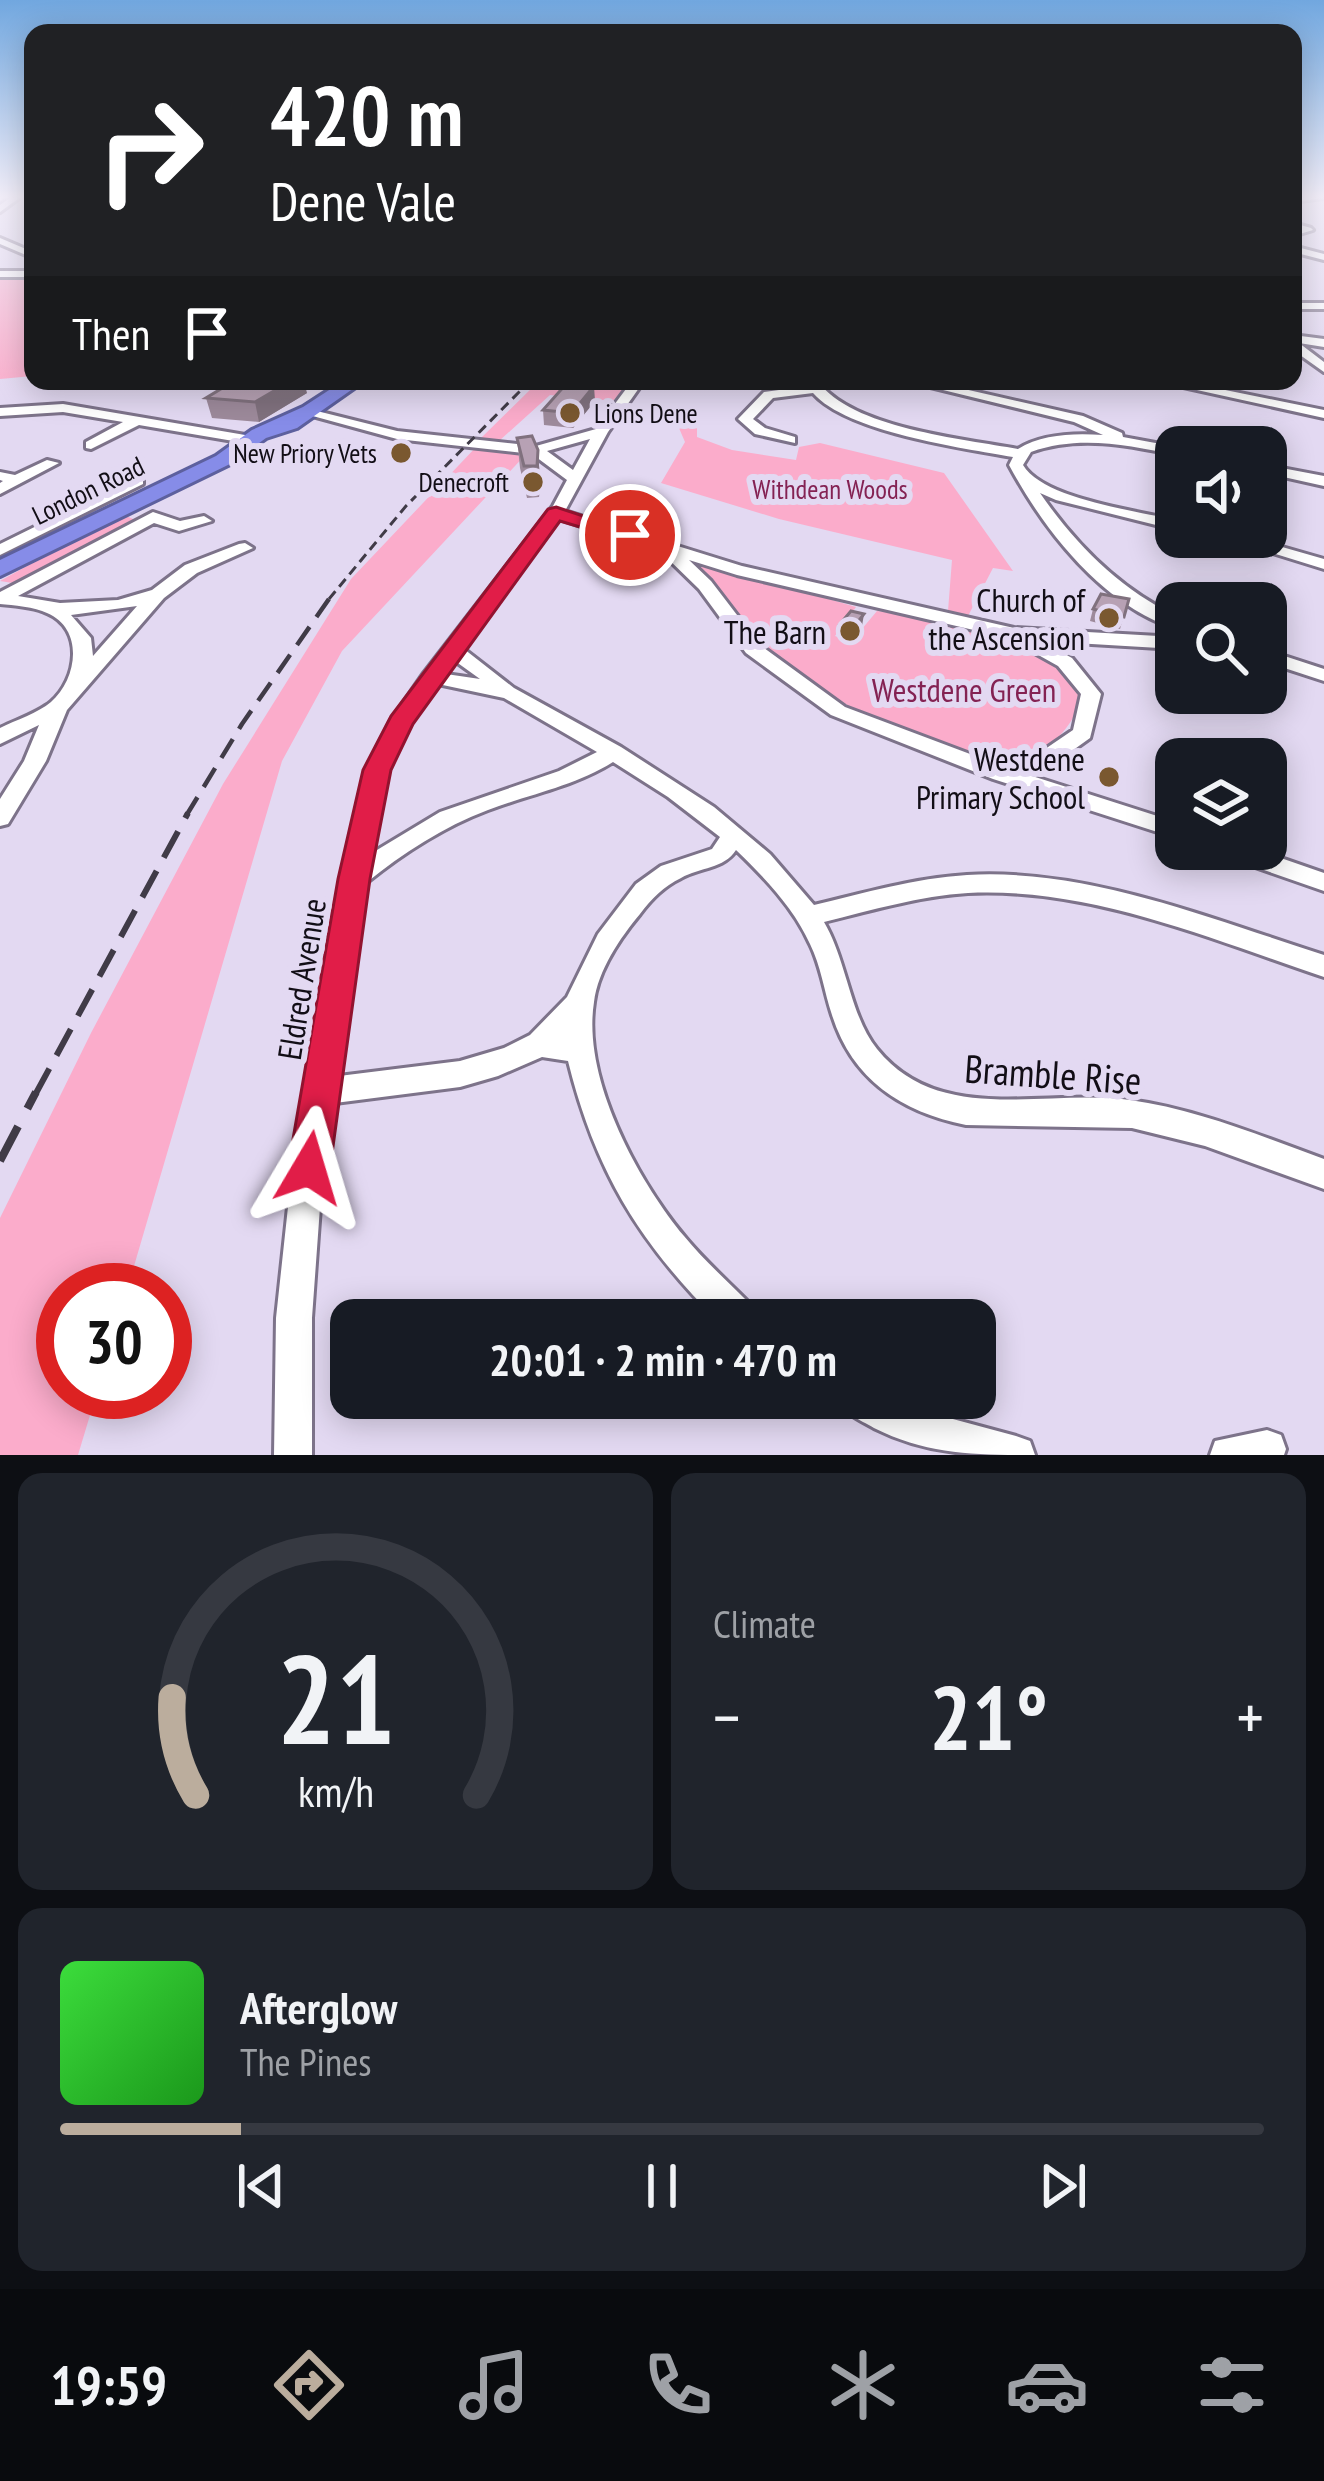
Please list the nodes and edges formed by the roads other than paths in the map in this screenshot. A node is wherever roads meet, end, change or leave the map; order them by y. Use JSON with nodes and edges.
{"nodes":[{"id":1,"x":343,"y":390,"type":"edge"},
{"id":2,"x":632,"y":390,"type":"edge"},
{"id":3,"x":790,"y":390,"type":"edge"},
{"id":4,"x":820,"y":390,"type":"edge"},
{"id":5,"x":951,"y":390,"type":"edge"},
{"id":6,"x":1215,"y":390,"type":"edge"},
{"id":7,"x":0,"y":412,"type":"edge"},
{"id":8,"x":1324,"y":414,"type":"edge"},
{"id":9,"x":308,"y":416,"type":"junction"},
{"id":10,"x":136,"y":421,"type":"junction"},
{"id":11,"x":602,"y":432,"type":"junction"},
{"id":12,"x":251,"y":440,"type":"junction"},
{"id":13,"x":790,"y":440,"type":"dead end"},
{"id":14,"x":1128,"y":442,"type":"junction"},
{"id":15,"x":91,"y":446,"type":"dead end"},
{"id":16,"x":1155,"y":447,"type":"edge"},
{"id":17,"x":536,"y":450,"type":"junction"},
{"id":18,"x":1019,"y":454,"type":"junction"},
{"id":19,"x":52,"y":463,"type":"dead end"},
{"id":20,"x":1287,"y":474,"type":"edge"},
{"id":21,"x":8,"y":478,"type":"edge"},
{"id":22,"x":577,"y":480,"type":"junction"},
{"id":23,"x":138,"y":481,"type":"dead end"},
{"id":24,"x":1324,"y":481,"type":"edge"},
{"id":25,"x":1031,"y":484,"type":"junction"},
{"id":26,"x":4,"y":496,"type":"edge"},
{"id":27,"x":1060,"y":496,"type":"junction"},
{"id":28,"x":1041,"y":503,"type":"junction"},
{"id":29,"x":556,"y":513,"type":"junction"},
{"id":30,"x":1155,"y":519,"type":"edge"},
{"id":31,"x":204,"y":521,"type":"dead end"},
{"id":32,"x":41,"y":538,"type":"junction"},
{"id":33,"x":663,"y":545,"type":"junction"},
{"id":34,"x":245,"y":548,"type":"dead end"},
{"id":35,"x":0,"y":550,"type":"edge"},
{"id":36,"x":1287,"y":554,"type":"edge"},
{"id":37,"x":1324,"y":564,"type":"edge"},
{"id":38,"x":0,"y":569,"type":"edge"},
{"id":39,"x":737,"y":570,"type":"junction"},
{"id":40,"x":705,"y":585,"type":"junction"},
{"id":41,"x":3,"y":594,"type":"edge"},
{"id":42,"x":158,"y":595,"type":"junction"},
{"id":43,"x":56,"y":610,"type":"junction"},
{"id":44,"x":1155,"y":611,"type":"edge"},
{"id":45,"x":1014,"y":634,"type":"junction"},
{"id":46,"x":1155,"y":642,"type":"edge"},
{"id":47,"x":452,"y":649,"type":"junction"},
{"id":48,"x":1287,"y":663,"type":"edge"},
{"id":49,"x":1324,"y":675,"type":"edge"},
{"id":50,"x":431,"y":677,"type":"junction"},
{"id":51,"x":78,"y":681,"type":"junction"},
{"id":52,"x":510,"y":693,"type":"junction"},
{"id":53,"x":57,"y":708,"type":"junction"},
{"id":54,"x":0,"y":737,"type":"edge"},
{"id":55,"x":613,"y":752,"type":"junction"},
{"id":56,"x":1042,"y":777,"type":"junction"},
{"id":57,"x":0,"y":818,"type":"edge"},
{"id":58,"x":1155,"y":822,"type":"edge"},
{"id":59,"x":399,"y":841,"type":"junction"},
{"id":60,"x":362,"y":842,"type":"junction"},
{"id":61,"x":727,"y":845,"type":"junction"},
{"id":62,"x":1287,"y":869,"type":"edge"},
{"id":63,"x":354,"y":879,"type":"junction"},
{"id":64,"x":1324,"y":882,"type":"edge"},
{"id":65,"x":808,"y":916,"type":"junction"},
{"id":66,"x":1324,"y":966,"type":"edge"},
{"id":67,"x":578,"y":1003,"type":"junction"},
{"id":68,"x":540,"y":1044,"type":"junction"},
{"id":69,"x":580,"y":1051,"type":"junction"},
{"id":70,"x":319,"y":1090,"type":"junction"},
{"id":71,"x":1324,"y":1174,"type":"edge"},
{"id":72,"x":722,"y":1299,"type":"edge"},
{"id":73,"x":894,"y":1419,"type":"edge"},
{"id":74,"x":293,"y":1455,"type":"edge"},
{"id":75,"x":1016,"y":1455,"type":"edge"}],
"edges":[{"from":1,"to":9,"type":"highway","name":"London Road"},
{"from":2,"to":11,"type":"street","name":"Eldred Avenue"},
{"from":3,"to":13,"type":"street"},
{"from":4,"to":18,"type":"street"},
{"from":5,"to":14,"type":"street"},
{"from":6,"to":8,"type":"street"},
{"from":7,"to":10,"type":"street"},
{"from":9,"to":12,"type":"highway","name":"London Road"},
{"from":9,"to":17,"type":"street"},
{"from":10,"to":12,"type":"street"},
{"from":10,"to":15,"type":"street"},
{"from":11,"to":17,"type":"street"},
{"from":11,"to":22,"type":"street","name":"Eldred Avenue"},
{"from":12,"to":32,"type":"highway","name":"London Road"},
{"from":14,"to":16,"type":"street"},
{"from":14,"to":18,"type":"street"},
{"from":17,"to":22,"type":"street"},
{"from":18,"to":25,"type":"street"},
{"from":19,"to":21,"type":"street"},
{"from":20,"to":24,"type":"street"},
{"from":21,"to":26,"type":"street"},
{"from":22,"to":29,"type":"street","name":"Eldred Avenue"},
{"from":23,"to":32,"type":"street"},
{"from":25,"to":27,"type":"street"},
{"from":25,"to":28,"type":"street"},
{"from":27,"to":28,"type":"street"},
{"from":27,"to":30,"type":"street"},
{"from":28,"to":44,"type":"street"},
{"from":29,"to":33,"type":"street"},
{"from":29,"to":47,"type":"street","name":"Eldred Avenue"},
{"from":31,"to":41,"type":"street"},
{"from":32,"to":35,"type":"street"},
{"from":32,"to":38,"type":"highway","name":"London Road"},
{"from":33,"to":39,"type":"street"},
{"from":33,"to":40,"type":"street"},
{"from":34,"to":42,"type":"street"},
{"from":36,"to":37,"type":"street"},
{"from":39,"to":40,"type":"street"},
{"from":39,"to":45,"type":"street"},
{"from":40,"to":56,"type":"street"},
{"from":41,"to":43,"type":"street"},
{"from":42,"to":43,"type":"street"},
{"from":42,"to":51,"type":"street"},
{"from":43,"to":51,"type":"street"},
{"from":45,"to":46,"type":"street"},
{"from":45,"to":56,"type":"street"},
{"from":47,"to":50,"type":"street","name":"Eldred Avenue"},
{"from":47,"to":52,"type":"street"},
{"from":48,"to":49,"type":"street"},
{"from":50,"to":52,"type":"street"},
{"from":50,"to":60,"type":"street","name":"Eldred Avenue"},
{"from":51,"to":53,"type":"street"},
{"from":52,"to":55,"type":"street"},
{"from":53,"to":54,"type":"street"},
{"from":53,"to":57,"type":"street"},
{"from":55,"to":59,"type":"street"},
{"from":55,"to":61,"type":"street"},
{"from":56,"to":58,"type":"street"},
{"from":59,"to":60,"type":"street"},
{"from":59,"to":63,"type":"street"},
{"from":60,"to":63,"type":"street","name":"Eldred Avenue"},
{"from":61,"to":65,"type":"street","name":"Bramble Rise"},
{"from":61,"to":67,"type":"street"},
{"from":62,"to":64,"type":"street"},
{"from":63,"to":70,"type":"street","name":"Eldred Avenue"},
{"from":65,"to":66,"type":"street"},
{"from":65,"to":71,"type":"street","name":"Bramble Rise"},
{"from":67,"to":68,"type":"street"},
{"from":67,"to":69,"type":"street"},
{"from":68,"to":69,"type":"street"},
{"from":68,"to":70,"type":"street"},
{"from":69,"to":72,"type":"street"},
{"from":70,"to":74,"type":"street","name":"Eldred Avenue"},
{"from":73,"to":75,"type":"street"}]}
